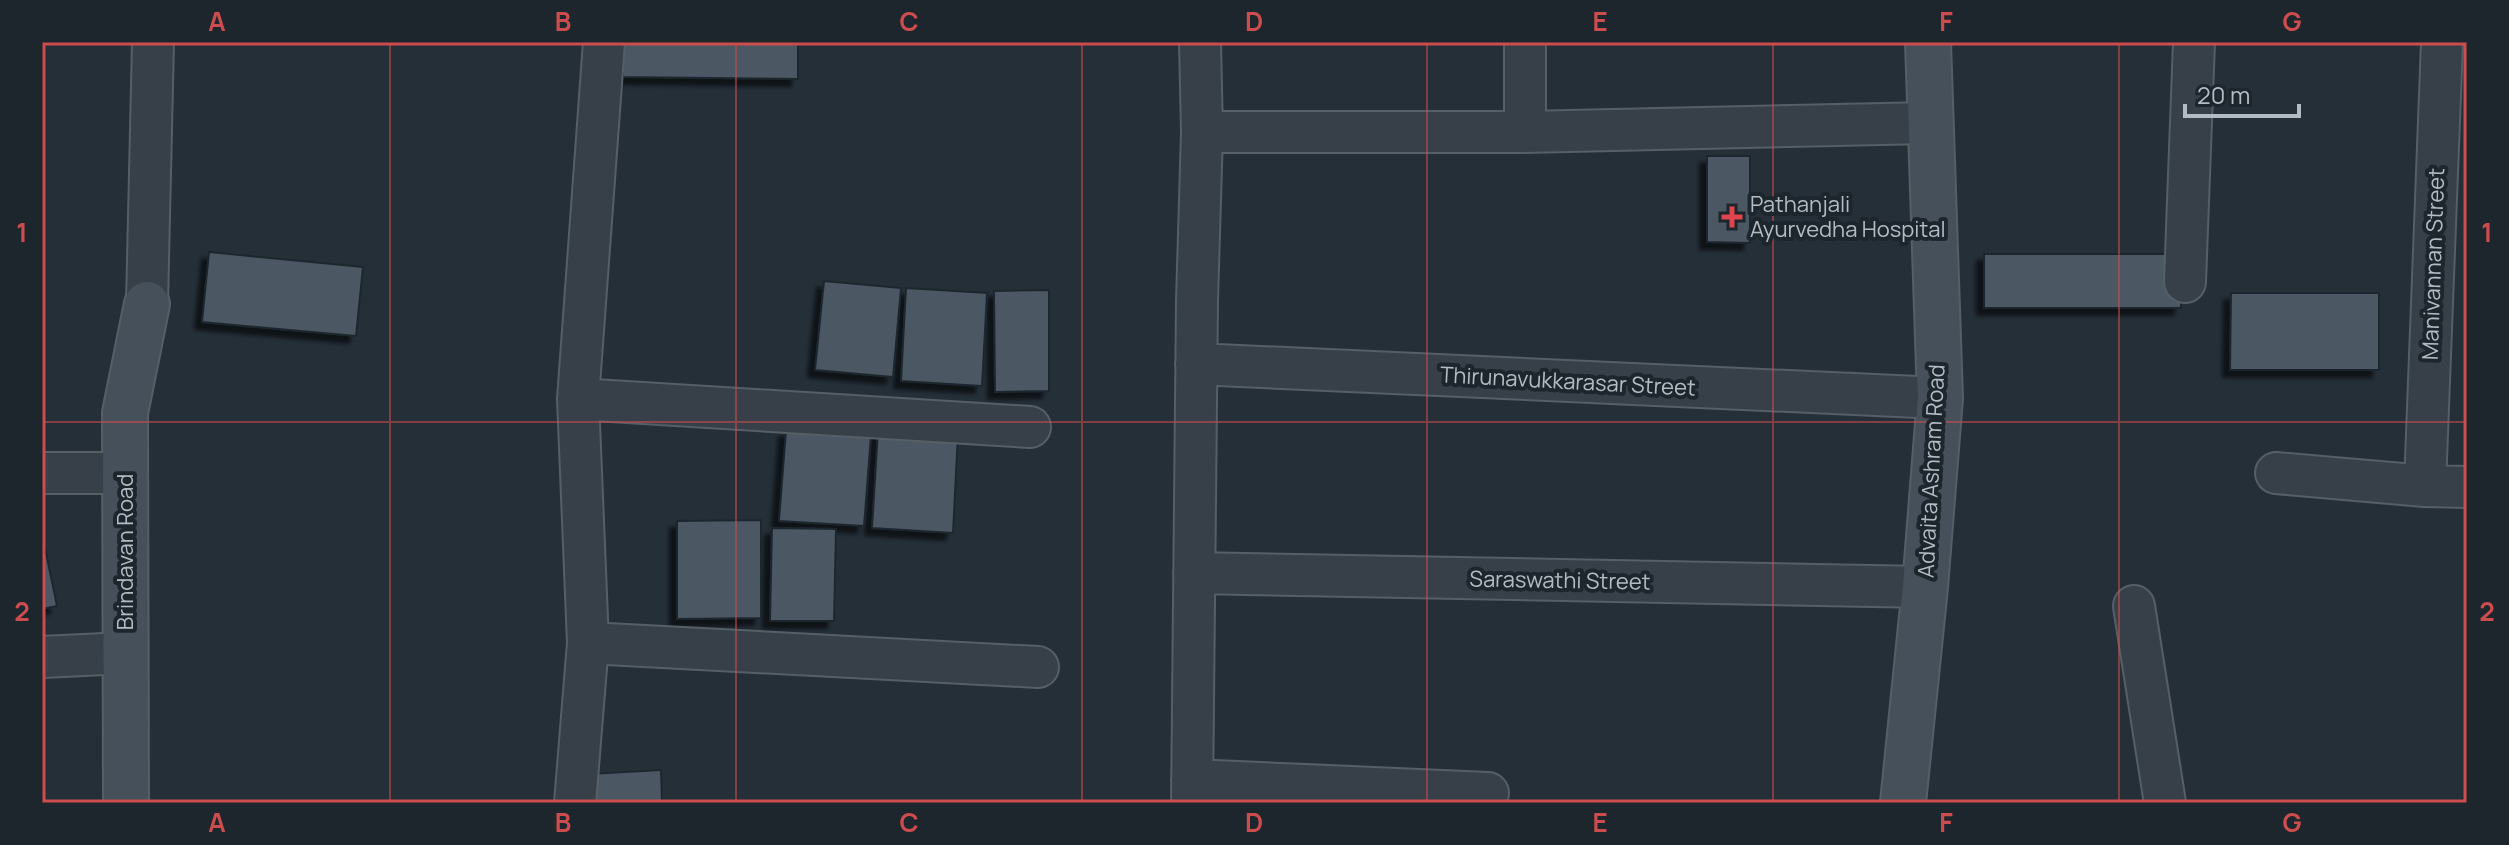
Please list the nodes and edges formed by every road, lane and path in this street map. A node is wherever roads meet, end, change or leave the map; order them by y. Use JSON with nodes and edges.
{"nodes":[{"id":1,"x":153,"y":42,"type":"edge"},
{"id":2,"x":604,"y":42,"type":"edge"},
{"id":3,"x":1200,"y":42,"type":"edge"},
{"id":4,"x":1525,"y":42,"type":"edge"},
{"id":5,"x":1928,"y":42,"type":"edge"},
{"id":6,"x":2194,"y":42,"type":"edge"},
{"id":7,"x":2442,"y":42,"type":"edge"},
{"id":8,"x":1929,"y":123,"type":"junction"},
{"id":9,"x":1202,"y":132,"type":"junction"},
{"id":10,"x":1525,"y":132,"type":"junction"},
{"id":11,"x":2185,"y":282,"type":"dead end"},
{"id":12,"x":147,"y":304,"type":"joint"},
{"id":13,"x":1196,"y":364,"type":"junction"},
{"id":14,"x":1940,"y":398,"type":"junction"},
{"id":15,"x":578,"y":399,"type":"junction"},
{"id":16,"x":1030,"y":427,"type":"dead end"},
{"id":17,"x":42,"y":473,"type":"edge"},
{"id":18,"x":125,"y":473,"type":"junction"},
{"id":19,"x":2276,"y":473,"type":"dead end"},
{"id":20,"x":2425,"y":486,"type":"junction"},
{"id":21,"x":2467,"y":487,"type":"edge"},
{"id":22,"x":1194,"y":573,"type":"junction"},
{"id":23,"x":1925,"y":587,"type":"junction"},
{"id":24,"x":2134,"y":606,"type":"dead end"},
{"id":25,"x":588,"y":643,"type":"junction"},
{"id":26,"x":125,"y":653,"type":"junction"},
{"id":27,"x":42,"y":657,"type":"edge"},
{"id":28,"x":1038,"y":667,"type":"dead end"},
{"id":29,"x":1192,"y":792,"type":"edge"},
{"id":30,"x":1488,"y":793,"type":"dead end"},
{"id":31,"x":126,"y":803,"type":"edge"},
{"id":32,"x":575,"y":803,"type":"edge"},
{"id":33,"x":1903,"y":803,"type":"edge"},
{"id":34,"x":2165,"y":803,"type":"edge"}],
"edges":[{"from":1,"to":12,"type":"street"},
{"from":2,"to":15,"type":"street"},
{"from":3,"to":9,"type":"street"},
{"from":4,"to":10,"type":"street"},
{"from":5,"to":8,"type":"street","name":"Advaita Ashram Road"},
{"from":6,"to":11,"type":"street"},
{"from":7,"to":20,"type":"street","name":"Manivannan Street"},
{"from":8,"to":10,"type":"street"},
{"from":8,"to":14,"type":"street","name":"Advaita Ashram Road"},
{"from":9,"to":10,"type":"street"},
{"from":9,"to":13,"type":"street"},
{"from":12,"to":18,"type":"street","name":"Brindavan Road"},
{"from":13,"to":14,"type":"street","name":"Thirunavukkarasar Street"},
{"from":13,"to":22,"type":"street"},
{"from":14,"to":23,"type":"street","name":"Advaita Ashram Road"},
{"from":15,"to":16,"type":"street"},
{"from":15,"to":25,"type":"street"},
{"from":17,"to":18,"type":"street"},
{"from":18,"to":26,"type":"street","name":"Brindavan Road"},
{"from":19,"to":20,"type":"street"},
{"from":20,"to":21,"type":"street"},
{"from":22,"to":23,"type":"street","name":"Saraswathi Street"},
{"from":22,"to":29,"type":"street"},
{"from":23,"to":33,"type":"street","name":"Advaita Ashram Road"},
{"from":24,"to":34,"type":"street"},
{"from":25,"to":28,"type":"street"},
{"from":25,"to":32,"type":"street"},
{"from":26,"to":27,"type":"street"},
{"from":26,"to":31,"type":"street","name":"Brindavan Road"},
{"from":29,"to":30,"type":"street"}]}
